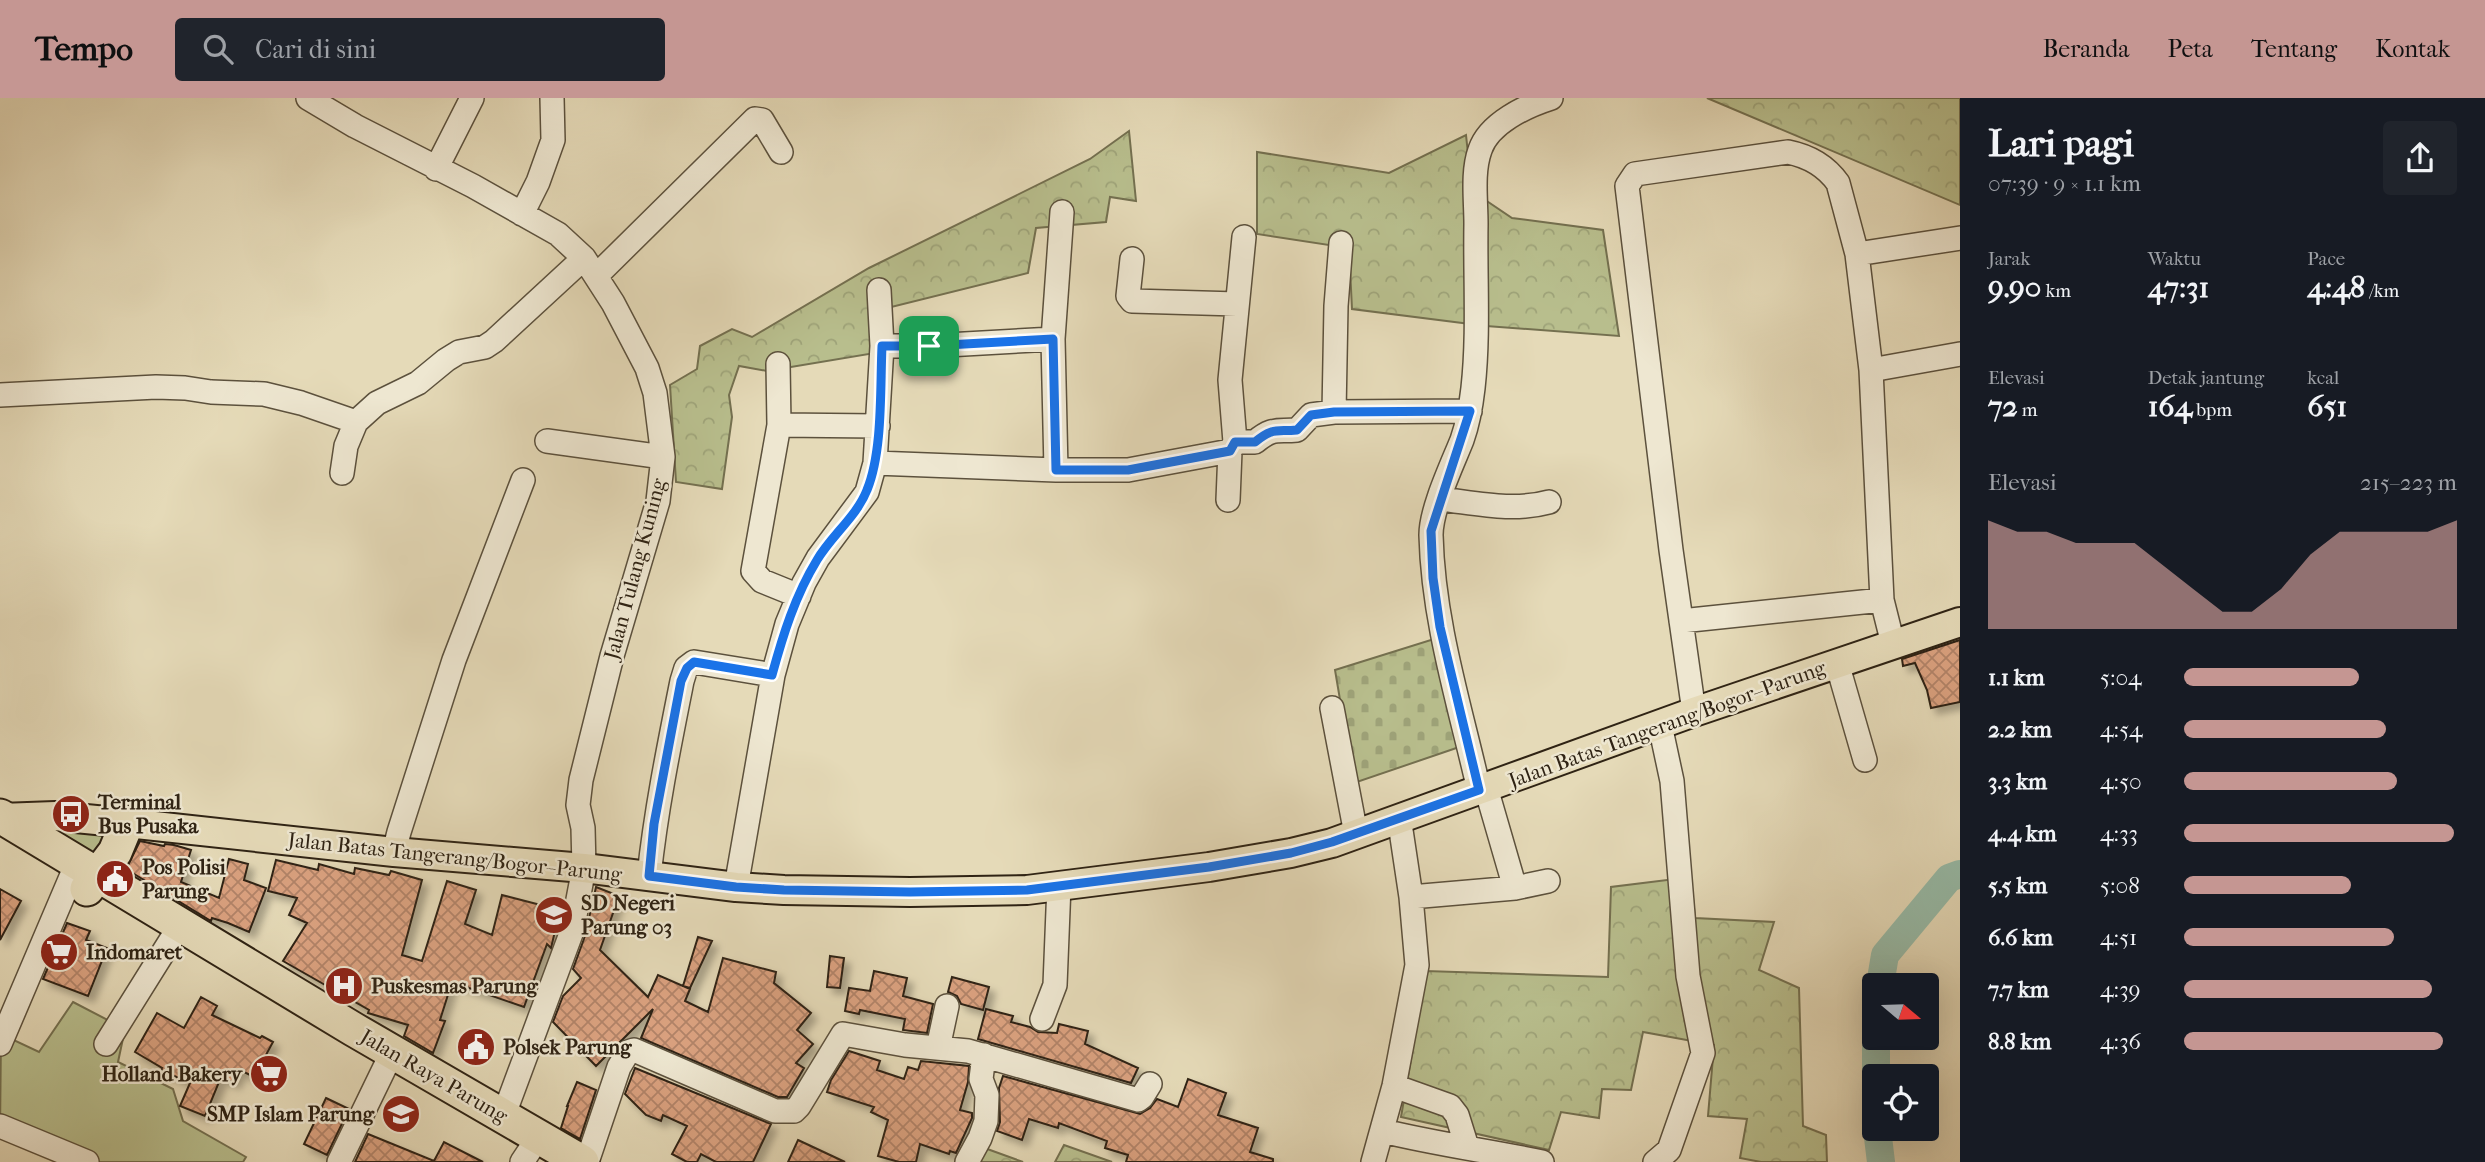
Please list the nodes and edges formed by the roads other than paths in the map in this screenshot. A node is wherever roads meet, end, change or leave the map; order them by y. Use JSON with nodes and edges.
{"nodes":[{"id":1,"x":472,"y":98,"type":"edge"},
{"id":2,"x":552,"y":98,"type":"edge"},
{"id":3,"x":1551,"y":98,"type":"edge"},
{"id":4,"x":319,"y":101,"type":"edge"},
{"id":5,"x":781,"y":152,"type":"dead end"},
{"id":6,"x":436,"y":169,"type":"junction"},
{"id":7,"x":1062,"y":212,"type":"dead end"},
{"id":8,"x":522,"y":214,"type":"junction"},
{"id":9,"x":1244,"y":237,"type":"dead end"},
{"id":10,"x":1960,"y":238,"type":"edge"},
{"id":11,"x":1341,"y":243,"type":"dead end"},
{"id":12,"x":1857,"y":254,"type":"junction"},
{"id":13,"x":1132,"y":259,"type":"dead end"},
{"id":14,"x":590,"y":267,"type":"junction"},
{"id":15,"x":880,"y":290,"type":"dead end"},
{"id":16,"x":1237,"y":304,"type":"junction"},
{"id":17,"x":1053,"y":339,"type":"junction"},
{"id":18,"x":882,"y":346,"type":"junction"},
{"id":19,"x":1960,"y":354,"type":"edge"},
{"id":20,"x":778,"y":364,"type":"dead end"},
{"id":21,"x":1871,"y":370,"type":"junction"},
{"id":22,"x":0,"y":395,"type":"edge"},
{"id":23,"x":1470,"y":411,"type":"junction"},
{"id":24,"x":1334,"y":412,"type":"junction"},
{"id":25,"x":356,"y":422,"type":"junction"},
{"id":26,"x":779,"y":425,"type":"junction"},
{"id":27,"x":878,"y":426,"type":"junction"},
{"id":28,"x":547,"y":442,"type":"dead end"},
{"id":29,"x":1232,"y":447,"type":"junction"},
{"id":30,"x":663,"y":457,"type":"junction"},
{"id":31,"x":876,"y":463,"type":"junction"},
{"id":32,"x":1056,"y":470,"type":"junction"},
{"id":33,"x":342,"y":473,"type":"dead end"},
{"id":34,"x":523,"y":480,"type":"dead end"},
{"id":35,"x":1440,"y":499,"type":"junction"},
{"id":36,"x":1228,"y":500,"type":"dead end"},
{"id":37,"x":1549,"y":502,"type":"dead end"},
{"id":38,"x":799,"y":596,"type":"junction"},
{"id":39,"x":1882,"y":600,"type":"junction"},
{"id":40,"x":1681,"y":621,"type":"junction"},
{"id":41,"x":1960,"y":622,"type":"edge"},
{"id":42,"x":1893,"y":644,"type":"junction"},
{"id":43,"x":1837,"y":663,"type":"junction"},
{"id":44,"x":772,"y":675,"type":"junction"},
{"id":45,"x":1332,"y":708,"type":"dead end"},
{"id":46,"x":1694,"y":712,"type":"junction"},
{"id":47,"x":1660,"y":725,"type":"junction"},
{"id":48,"x":1865,"y":760,"type":"dead end"},
{"id":49,"x":1483,"y":789,"type":"junction"},
{"id":50,"x":1399,"y":817,"type":"junction"},
{"id":51,"x":1,"y":821,"type":"edge"},
{"id":52,"x":127,"y":823,"type":"junction"},
{"id":53,"x":1356,"y":834,"type":"junction"},
{"id":54,"x":394,"y":852,"type":"junction"},
{"id":55,"x":584,"y":868,"type":"junction"},
{"id":56,"x":83,"y":876,"type":"junction"},
{"id":57,"x":649,"y":876,"type":"junction"},
{"id":58,"x":1548,"y":881,"type":"dead end"},
{"id":59,"x":1059,"y":885,"type":"junction"},
{"id":60,"x":736,"y":887,"type":"junction"},
{"id":61,"x":1515,"y":888,"type":"junction"},
{"id":62,"x":1411,"y":897,"type":"junction"},
{"id":63,"x":171,"y":940,"type":"junction"},
{"id":64,"x":947,"y":1006,"type":"dead end"},
{"id":65,"x":1042,"y":1019,"type":"dead end"},
{"id":66,"x":349,"y":1036,"type":"junction"},
{"id":67,"x":0,"y":1044,"type":"edge"},
{"id":68,"x":106,"y":1044,"type":"dead end"},
{"id":69,"x":938,"y":1048,"type":"junction"},
{"id":70,"x":984,"y":1055,"type":"junction"},
{"id":71,"x":386,"y":1065,"type":"junction"},
{"id":72,"x":1150,"y":1084,"type":"dead end"},
{"id":73,"x":1394,"y":1086,"type":"junction"},
{"id":74,"x":503,"y":1117,"type":"junction"},
{"id":75,"x":0,"y":1126,"type":"edge"},
{"id":76,"x":1383,"y":1131,"type":"junction"},
{"id":77,"x":1467,"y":1147,"type":"junction"},
{"id":78,"x":534,"y":1158,"type":"edge"},
{"id":79,"x":87,"y":1162,"type":"edge"},
{"id":80,"x":339,"y":1162,"type":"edge"},
{"id":81,"x":582,"y":1162,"type":"edge"},
{"id":82,"x":587,"y":1162,"type":"edge"},
{"id":83,"x":967,"y":1162,"type":"edge"},
{"id":84,"x":1373,"y":1162,"type":"edge"},
{"id":85,"x":1542,"y":1162,"type":"edge"},
{"id":86,"x":1655,"y":1162,"type":"edge"}],
"edges":[{"from":1,"to":6,"type":"street"},
{"from":2,"to":8,"type":"street"},
{"from":3,"to":23,"type":"street"},
{"from":4,"to":6,"type":"street","name":"Jalan Tulang Kuning"},
{"from":5,"to":14,"type":"street"},
{"from":6,"to":8,"type":"street","name":"Jalan Tulang Kuning"},
{"from":7,"to":17,"type":"street"},
{"from":8,"to":14,"type":"street","name":"Jalan Tulang Kuning"},
{"from":9,"to":16,"type":"street"},
{"from":10,"to":12,"type":"street"},
{"from":11,"to":24,"type":"street"},
{"from":12,"to":21,"type":"street"},
{"from":12,"to":40,"type":"street"},
{"from":13,"to":16,"type":"street"},
{"from":14,"to":25,"type":"street"},
{"from":14,"to":30,"type":"street","name":"Jalan Tulang Kuning"},
{"from":15,"to":18,"type":"street"},
{"from":16,"to":29,"type":"street"},
{"from":17,"to":18,"type":"street"},
{"from":17,"to":32,"type":"street"},
{"from":18,"to":27,"type":"street"},
{"from":19,"to":21,"type":"street"},
{"from":20,"to":26,"type":"street"},
{"from":21,"to":39,"type":"street"},
{"from":22,"to":25,"type":"street"},
{"from":23,"to":24,"type":"street"},
{"from":23,"to":35,"type":"street"},
{"from":24,"to":29,"type":"street"},
{"from":25,"to":33,"type":"street"},
{"from":26,"to":27,"type":"street"},
{"from":26,"to":38,"type":"street"},
{"from":27,"to":31,"type":"street"},
{"from":28,"to":30,"type":"street"},
{"from":29,"to":32,"type":"street"},
{"from":29,"to":36,"type":"street"},
{"from":30,"to":55,"type":"street","name":"Jalan Tulang Kuning"},
{"from":31,"to":32,"type":"street"},
{"from":31,"to":38,"type":"street"},
{"from":34,"to":54,"type":"street"},
{"from":35,"to":37,"type":"street"},
{"from":35,"to":49,"type":"street"},
{"from":38,"to":44,"type":"street"},
{"from":39,"to":40,"type":"street"},
{"from":39,"to":42,"type":"street"},
{"from":40,"to":46,"type":"street"},
{"from":41,"to":42,"type":"main road","name":"Jalan Batas Tangerang/Bogor–Parung"},
{"from":42,"to":43,"type":"main road","name":"Jalan Batas Tangerang/Bogor–Parung"},
{"from":43,"to":46,"type":"main road","name":"Jalan Batas Tangerang/Bogor–Parung"},
{"from":43,"to":48,"type":"street"},
{"from":44,"to":57,"type":"street"},
{"from":44,"to":60,"type":"street"},
{"from":45,"to":53,"type":"street"},
{"from":46,"to":47,"type":"main road","name":"Jalan Batas Tangerang/Bogor–Parung"},
{"from":47,"to":49,"type":"main road","name":"Jalan Batas Tangerang/Bogor–Parung"},
{"from":47,"to":86,"type":"street"},
{"from":49,"to":50,"type":"main road","name":"Jalan Batas Tangerang/Bogor–Parung"},
{"from":49,"to":61,"type":"street"},
{"from":50,"to":53,"type":"main road","name":"Jalan Batas Tangerang/Bogor–Parung"},
{"from":50,"to":62,"type":"street"},
{"from":51,"to":52,"type":"main road","name":"Jalan Batas Tangerang/Bogor–Parung"},
{"from":51,"to":56,"type":"highway","name":"Jalan Raya Parung"},
{"from":52,"to":54,"type":"main road","name":"Jalan Batas Tangerang/Bogor–Parung"},
{"from":52,"to":56,"type":"highway"},
{"from":53,"to":59,"type":"main road","name":"Jalan Batas Tangerang/Bogor–Parung"},
{"from":54,"to":55,"type":"main road","name":"Jalan Batas Tangerang/Bogor–Parung"},
{"from":55,"to":57,"type":"main road","name":"Jalan Batas Tangerang/Bogor–Parung"},
{"from":55,"to":74,"type":"street","name":"Jalan Tulang Kuning"},
{"from":56,"to":63,"type":"highway","name":"Jalan Raya Parung"},
{"from":56,"to":66,"type":"highway","name":"Jalan Raya Parung"},
{"from":56,"to":67,"type":"street"},
{"from":57,"to":60,"type":"main road","name":"Jalan Batas Tangerang/Bogor–Parung"},
{"from":58,"to":61,"type":"street"},
{"from":59,"to":60,"type":"main road","name":"Jalan Batas Tangerang/Bogor–Parung"},
{"from":59,"to":65,"type":"street"},
{"from":61,"to":62,"type":"street"},
{"from":62,"to":73,"type":"street"},
{"from":63,"to":66,"type":"highway","name":"Jalan Raya Parung"},
{"from":63,"to":68,"type":"street"},
{"from":64,"to":69,"type":"street"},
{"from":66,"to":71,"type":"highway","name":"Jalan Raya Parung"},
{"from":66,"to":74,"type":"highway","name":"Jalan Raya Parung"},
{"from":69,"to":70,"type":"street"},
{"from":69,"to":82,"type":"street"},
{"from":70,"to":72,"type":"street"},
{"from":70,"to":83,"type":"street"},
{"from":71,"to":78,"type":"highway","name":"Jalan Raya Parung"},
{"from":71,"to":80,"type":"street"},
{"from":73,"to":76,"type":"street"},
{"from":73,"to":77,"type":"street"},
{"from":74,"to":81,"type":"highway","name":"Jalan Raya Parung"},
{"from":75,"to":79,"type":"street"},
{"from":76,"to":77,"type":"street"},
{"from":76,"to":84,"type":"street"},
{"from":77,"to":85,"type":"street"}]}
